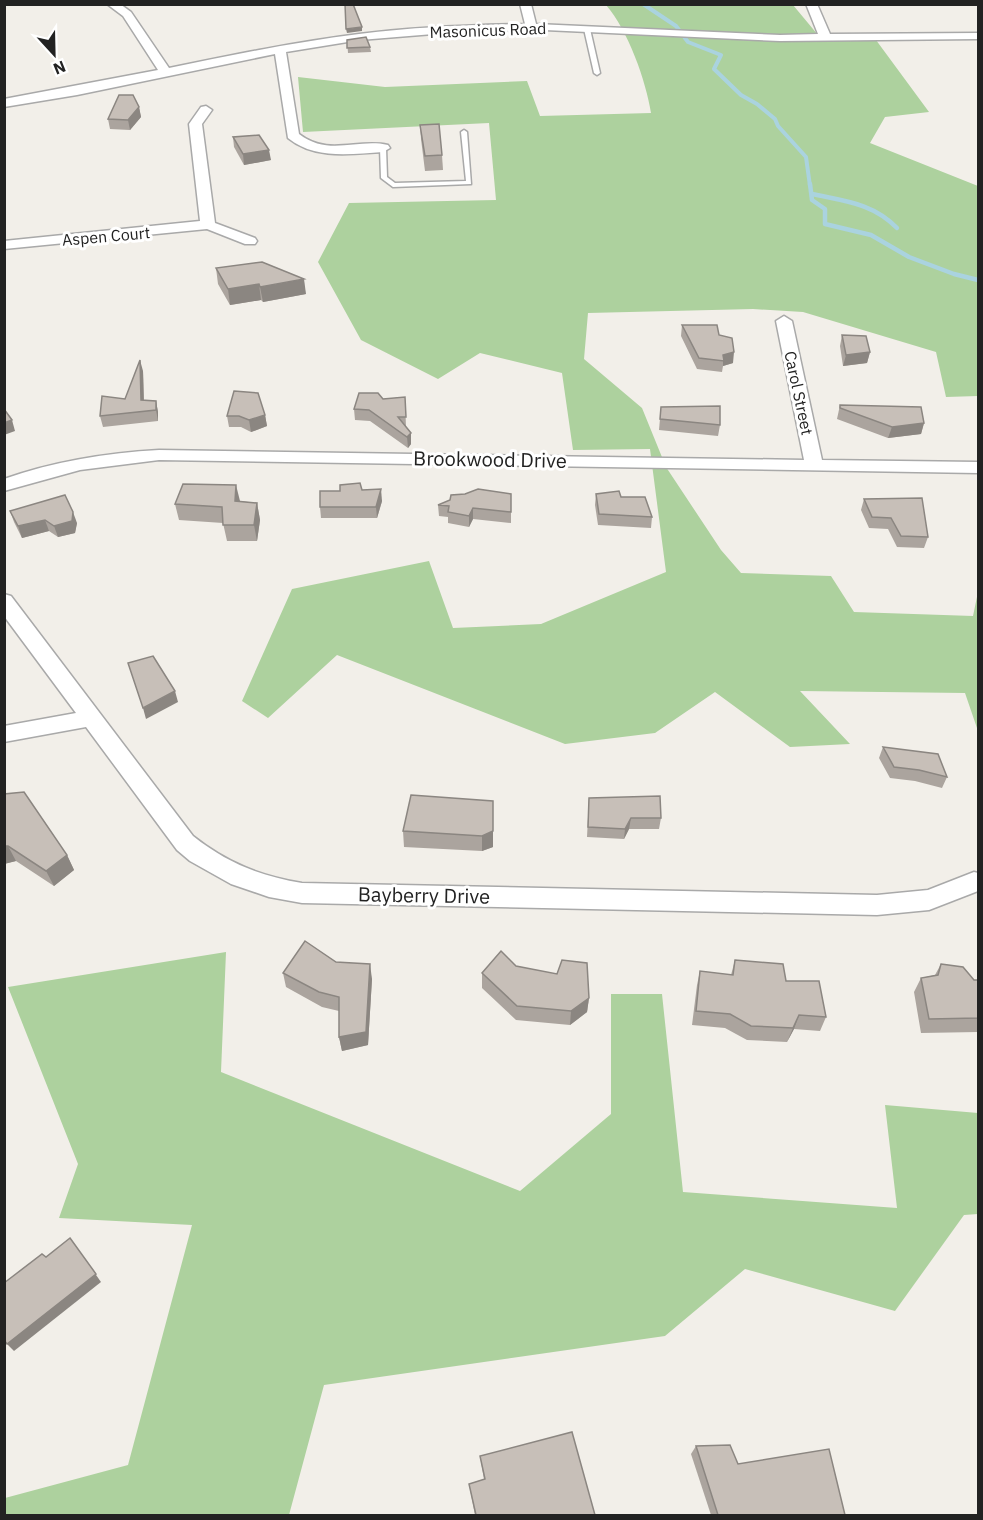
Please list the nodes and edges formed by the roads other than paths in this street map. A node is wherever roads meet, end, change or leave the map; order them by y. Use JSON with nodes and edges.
{"nodes":[{"id":1,"x":112,"y":4,"type":"edge"},
{"id":2,"x":525,"y":4,"type":"edge"},
{"id":3,"x":811,"y":4,"type":"edge"},
{"id":4,"x":531,"y":27,"type":"junction"},
{"id":5,"x":587,"y":29,"type":"junction"},
{"id":6,"x":978,"y":36,"type":"edge"},
{"id":7,"x":826,"y":38,"type":"junction"},
{"id":8,"x":280,"y":49,"type":"junction"},
{"id":9,"x":165,"y":72,"type":"junction"},
{"id":10,"x":597,"y":73,"type":"dead end"},
{"id":11,"x":4,"y":102,"type":"edge"},
{"id":12,"x":206,"y":110,"type":"dead end"},
{"id":13,"x":464,"y":132,"type":"dead end"},
{"id":14,"x":382,"y":148,"type":"joint"},
{"id":15,"x":208,"y":225,"type":"junction"},
{"id":16,"x":250,"y":241,"type":"dead end"},
{"id":17,"x":4,"y":245,"type":"edge"},
{"id":18,"x":784,"y":321,"type":"dead end"},
{"id":19,"x":814,"y":465,"type":"junction"},
{"id":20,"x":978,"y":468,"type":"edge"},
{"id":21,"x":4,"y":485,"type":"edge"},
{"id":22,"x":4,"y":601,"type":"edge"},
{"id":23,"x":92,"y":718,"type":"junction"},
{"id":24,"x":4,"y":734,"type":"edge"},
{"id":25,"x":974,"y":882,"type":"dead end"}],
"edges":[{"from":1,"to":9,"type":"street"},
{"from":2,"to":4,"type":"street"},
{"from":3,"to":7,"type":"street"},
{"from":4,"to":5,"type":"street","name":"Masonicus Road"},
{"from":4,"to":8,"type":"street","name":"Masonicus Road"},
{"from":5,"to":7,"type":"street","name":"Masonicus Road"},
{"from":5,"to":10,"type":"lane"},
{"from":6,"to":7,"type":"street","name":"Masonicus Road"},
{"from":8,"to":9,"type":"street","name":"Masonicus Road"},
{"from":8,"to":14,"type":"street"},
{"from":9,"to":11,"type":"street","name":"Masonicus Road"},
{"from":12,"to":15,"type":"street"},
{"from":13,"to":14,"type":"lane"},
{"from":15,"to":16,"type":"street","name":"Aspen Court"},
{"from":15,"to":17,"type":"street","name":"Aspen Court"},
{"from":18,"to":19,"type":"street","name":"Carol Street"},
{"from":19,"to":20,"type":"street","name":"Brookwood Drive"},
{"from":19,"to":21,"type":"street","name":"Brookwood Drive"},
{"from":22,"to":23,"type":"street","name":"Bayberry Drive"},
{"from":23,"to":24,"type":"street"},
{"from":23,"to":25,"type":"street","name":"Bayberry Drive"}]}
